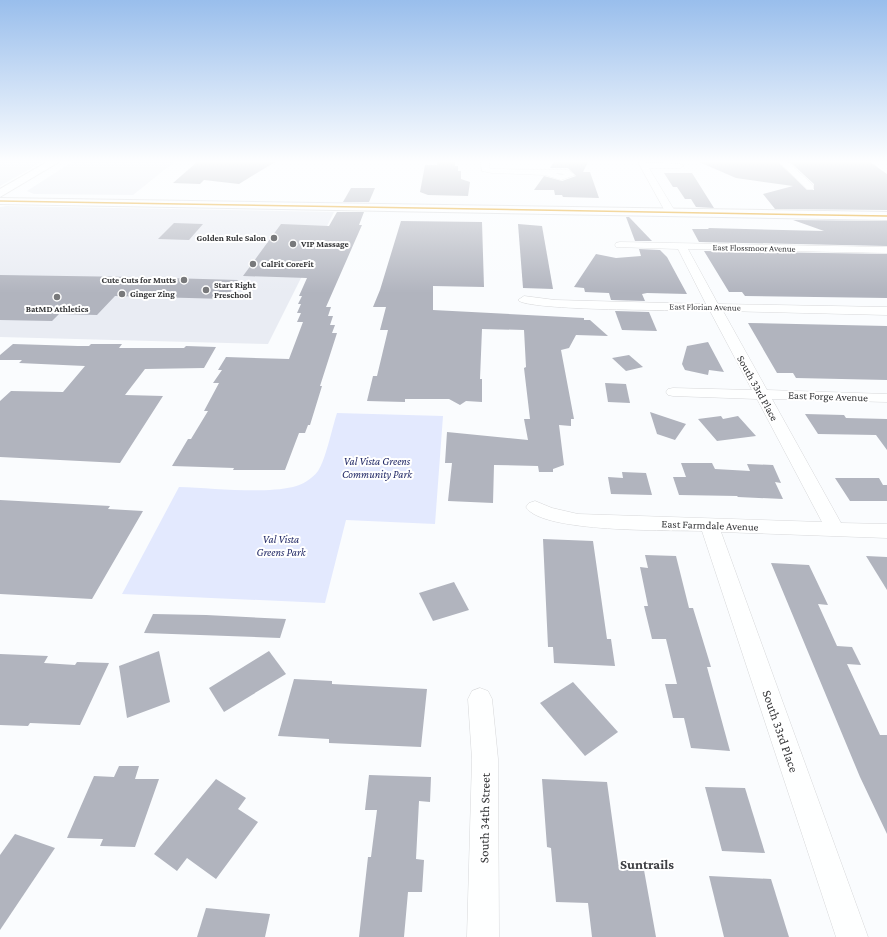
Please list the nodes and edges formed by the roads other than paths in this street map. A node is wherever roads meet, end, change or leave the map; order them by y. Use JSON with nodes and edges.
{"nodes":[{"id":1,"x":264,"y":206,"type":"edge"},
{"id":2,"x":667,"y":206,"type":"edge"},
{"id":3,"x":671,"y":213,"type":"junction"},
{"id":4,"x":887,"y":216,"type":"edge"},
{"id":5,"x":620,"y":245,"type":"dead end"},
{"id":6,"x":681,"y":246,"type":"junction"},
{"id":7,"x":887,"y":250,"type":"edge"},
{"id":8,"x":524,"y":300,"type":"dead end"},
{"id":9,"x":714,"y":307,"type":"junction"},
{"id":10,"x":887,"y":311,"type":"edge"},
{"id":11,"x":673,"y":392,"type":"dead end"},
{"id":12,"x":761,"y":394,"type":"junction"},
{"id":13,"x":887,"y":398,"type":"edge"},
{"id":14,"x":535,"y":507,"type":"dead end"},
{"id":15,"x":709,"y":525,"type":"junction"},
{"id":16,"x":835,"y":529,"type":"junction"},
{"id":17,"x":887,"y":531,"type":"edge"},
{"id":18,"x":480,"y":699,"type":"dead end"},
{"id":19,"x":483,"y":937,"type":"edge"},
{"id":20,"x":852,"y":937,"type":"edge"}],
"edges":[{"from":1,"to":3,"type":"main road"},
{"from":2,"to":3,"type":"street"},
{"from":3,"to":4,"type":"main road"},
{"from":5,"to":6,"type":"street","name":"East Flossmoor Avenue"},
{"from":6,"to":7,"type":"street","name":"East Flossmoor Avenue"},
{"from":6,"to":9,"type":"street","name":"South 33rd Place"},
{"from":8,"to":9,"type":"street","name":"East Florian Avenue"},
{"from":9,"to":10,"type":"street","name":"East Florian Avenue"},
{"from":9,"to":12,"type":"street","name":"South 33rd Place"},
{"from":11,"to":12,"type":"street","name":"East Forge Avenue"},
{"from":12,"to":13,"type":"street","name":"East Forge Avenue"},
{"from":12,"to":16,"type":"street","name":"South 33rd Place"},
{"from":14,"to":15,"type":"street","name":"East Farmdale Avenue"},
{"from":15,"to":16,"type":"street","name":"East Farmdale Avenue"},
{"from":15,"to":20,"type":"street","name":"South 33rd Place"},
{"from":16,"to":17,"type":"street","name":"East Farmdale Avenue"},
{"from":18,"to":19,"type":"street","name":"South 34th Street"}]}
